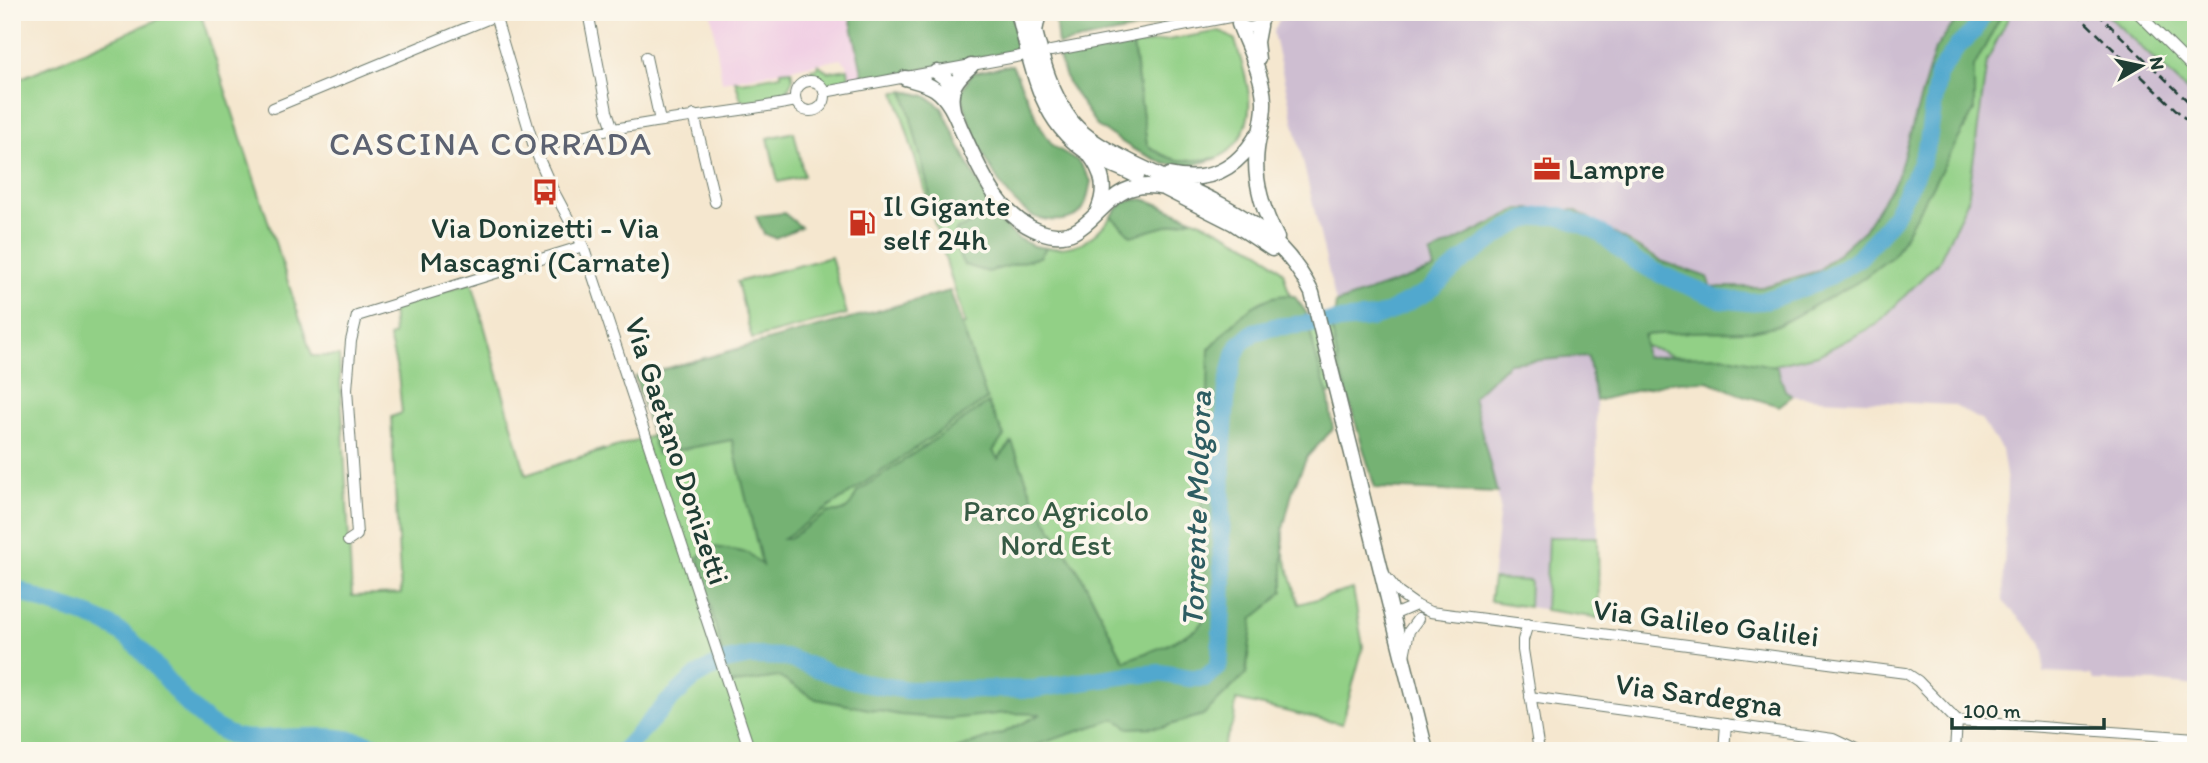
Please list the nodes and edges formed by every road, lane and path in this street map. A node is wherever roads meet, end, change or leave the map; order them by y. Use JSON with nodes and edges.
{"nodes":[{"id":1,"x":588,"y":12,"type":"edge"},
{"id":2,"x":1018,"y":12,"type":"edge"},
{"id":3,"x":1030,"y":12,"type":"edge"},
{"id":4,"x":1039,"y":12,"type":"edge"},
{"id":5,"x":2137,"y":12,"type":"edge"},
{"id":6,"x":494,"y":14,"type":"edge"},
{"id":7,"x":1236,"y":17,"type":"edge"},
{"id":8,"x":1266,"y":17,"type":"edge"},
{"id":9,"x":1035,"y":31,"type":"junction"},
{"id":10,"x":1051,"y":51,"type":"dead end"},
{"id":11,"x":646,"y":57,"type":"dead end"},
{"id":12,"x":1021,"y":57,"type":"dead end"},
{"id":13,"x":971,"y":66,"type":"junction"},
{"id":14,"x":2196,"y":71,"type":"edge"},
{"id":15,"x":937,"y":72,"type":"junction"},
{"id":16,"x":905,"y":78,"type":"junction"},
{"id":17,"x":1260,"y":78,"type":"junction"},
{"id":18,"x":824,"y":92,"type":"junction"},
{"id":19,"x":944,"y":92,"type":"junction"},
{"id":20,"x":796,"y":101,"type":"junction"},
{"id":21,"x":273,"y":108,"type":"dead end"},
{"id":22,"x":694,"y":115,"type":"junction"},
{"id":23,"x":660,"y":121,"type":"junction"},
{"id":24,"x":613,"y":129,"type":"junction"},
{"id":25,"x":1260,"y":131,"type":"junction"},
{"id":26,"x":1084,"y":144,"type":"junction"},
{"id":27,"x":535,"y":150,"type":"junction"},
{"id":28,"x":1150,"y":171,"type":"junction"},
{"id":29,"x":1164,"y":188,"type":"junction"},
{"id":30,"x":715,"y":201,"type":"dead end"},
{"id":31,"x":1097,"y":213,"type":"junction"},
{"id":32,"x":583,"y":246,"type":"junction"},
{"id":33,"x":1281,"y":246,"type":"junction"},
{"id":34,"x":1312,"y":293,"type":"junction"},
{"id":35,"x":348,"y":541,"type":"dead end"},
{"id":36,"x":1382,"y":571,"type":"junction"},
{"id":37,"x":1416,"y":605,"type":"junction"},
{"id":38,"x":1430,"y":612,"type":"junction"},
{"id":39,"x":1393,"y":615,"type":"junction"},
{"id":40,"x":1418,"y":618,"type":"junction"},
{"id":41,"x":1528,"y":624,"type":"junction"},
{"id":42,"x":1404,"y":660,"type":"junction"},
{"id":43,"x":1530,"y":697,"type":"junction"},
{"id":44,"x":1957,"y":721,"type":"junction"},
{"id":45,"x":1726,"y":724,"type":"junction"},
{"id":46,"x":2196,"y":738,"type":"edge"},
{"id":47,"x":750,"y":751,"type":"edge"},
{"id":48,"x":1426,"y":751,"type":"edge"},
{"id":49,"x":1539,"y":751,"type":"edge"},
{"id":50,"x":1724,"y":751,"type":"edge"},
{"id":51,"x":1858,"y":751,"type":"edge"},
{"id":52,"x":1955,"y":751,"type":"edge"}],
"edges":[{"from":1,"to":24,"type":"street"},
{"from":2,"to":26,"type":"main road"},
{"from":3,"to":9,"type":"main road"},
{"from":4,"to":9,"type":"main road"},
{"from":5,"to":14,"type":"street"},
{"from":6,"to":21,"type":"street"},
{"from":6,"to":27,"type":"street","name":"Via Gaetano Donizetti"},
{"from":7,"to":8,"type":"street"},
{"from":7,"to":10,"type":"street"},
{"from":7,"to":17,"type":"main road"},
{"from":8,"to":17,"type":"main road"},
{"from":9,"to":26,"type":"main road"},
{"from":11,"to":23,"type":"street"},
{"from":12,"to":13,"type":"street"},
{"from":13,"to":15,"type":"street"},
{"from":13,"to":19,"type":"main road"},
{"from":15,"to":16,"type":"street"},
{"from":15,"to":19,"type":"main road"},
{"from":16,"to":18,"type":"street"},
{"from":16,"to":19,"type":"main road"},
{"from":17,"to":25,"type":"main road"},
{"from":18,"to":20,"type":"street"},
{"from":18,"to":20,"type":"street"},
{"from":19,"to":31,"type":"main road"},
{"from":20,"to":22,"type":"street"},
{"from":22,"to":23,"type":"street"},
{"from":22,"to":30,"type":"street"},
{"from":23,"to":24,"type":"street"},
{"from":24,"to":27,"type":"street"},
{"from":25,"to":28,"type":"main road"},
{"from":25,"to":33,"type":"main road"},
{"from":26,"to":28,"type":"main road"},
{"from":26,"to":29,"type":"main road"},
{"from":26,"to":31,"type":"main road"},
{"from":27,"to":32,"type":"street","name":"Via Gaetano Donizetti"},
{"from":28,"to":33,"type":"main road"},
{"from":29,"to":31,"type":"main road"},
{"from":29,"to":34,"type":"main road"},
{"from":32,"to":35,"type":"street"},
{"from":32,"to":47,"type":"street","name":"Via Gaetano Donizetti"},
{"from":33,"to":34,"type":"main road"},
{"from":34,"to":36,"type":"main road"},
{"from":36,"to":37,"type":"street","name":"Via Galileo Galilei"},
{"from":36,"to":39,"type":"main road"},
{"from":37,"to":38,"type":"street","name":"Via Galileo Galilei"},
{"from":37,"to":39,"type":"street"},
{"from":38,"to":40,"type":"street"},
{"from":38,"to":41,"type":"street","name":"Via Galileo Galilei"},
{"from":39,"to":40,"type":"street"},
{"from":39,"to":42,"type":"main road"},
{"from":40,"to":42,"type":"street"},
{"from":41,"to":43,"type":"street"},
{"from":41,"to":44,"type":"street","name":"Via Galileo Galilei"},
{"from":42,"to":48,"type":"main road"},
{"from":43,"to":45,"type":"street","name":"Via Sardegna"},
{"from":43,"to":49,"type":"street"},
{"from":44,"to":46,"type":"street"},
{"from":44,"to":52,"type":"street"},
{"from":45,"to":50,"type":"street"},
{"from":45,"to":51,"type":"street","name":"Via Sardegna"}]}
